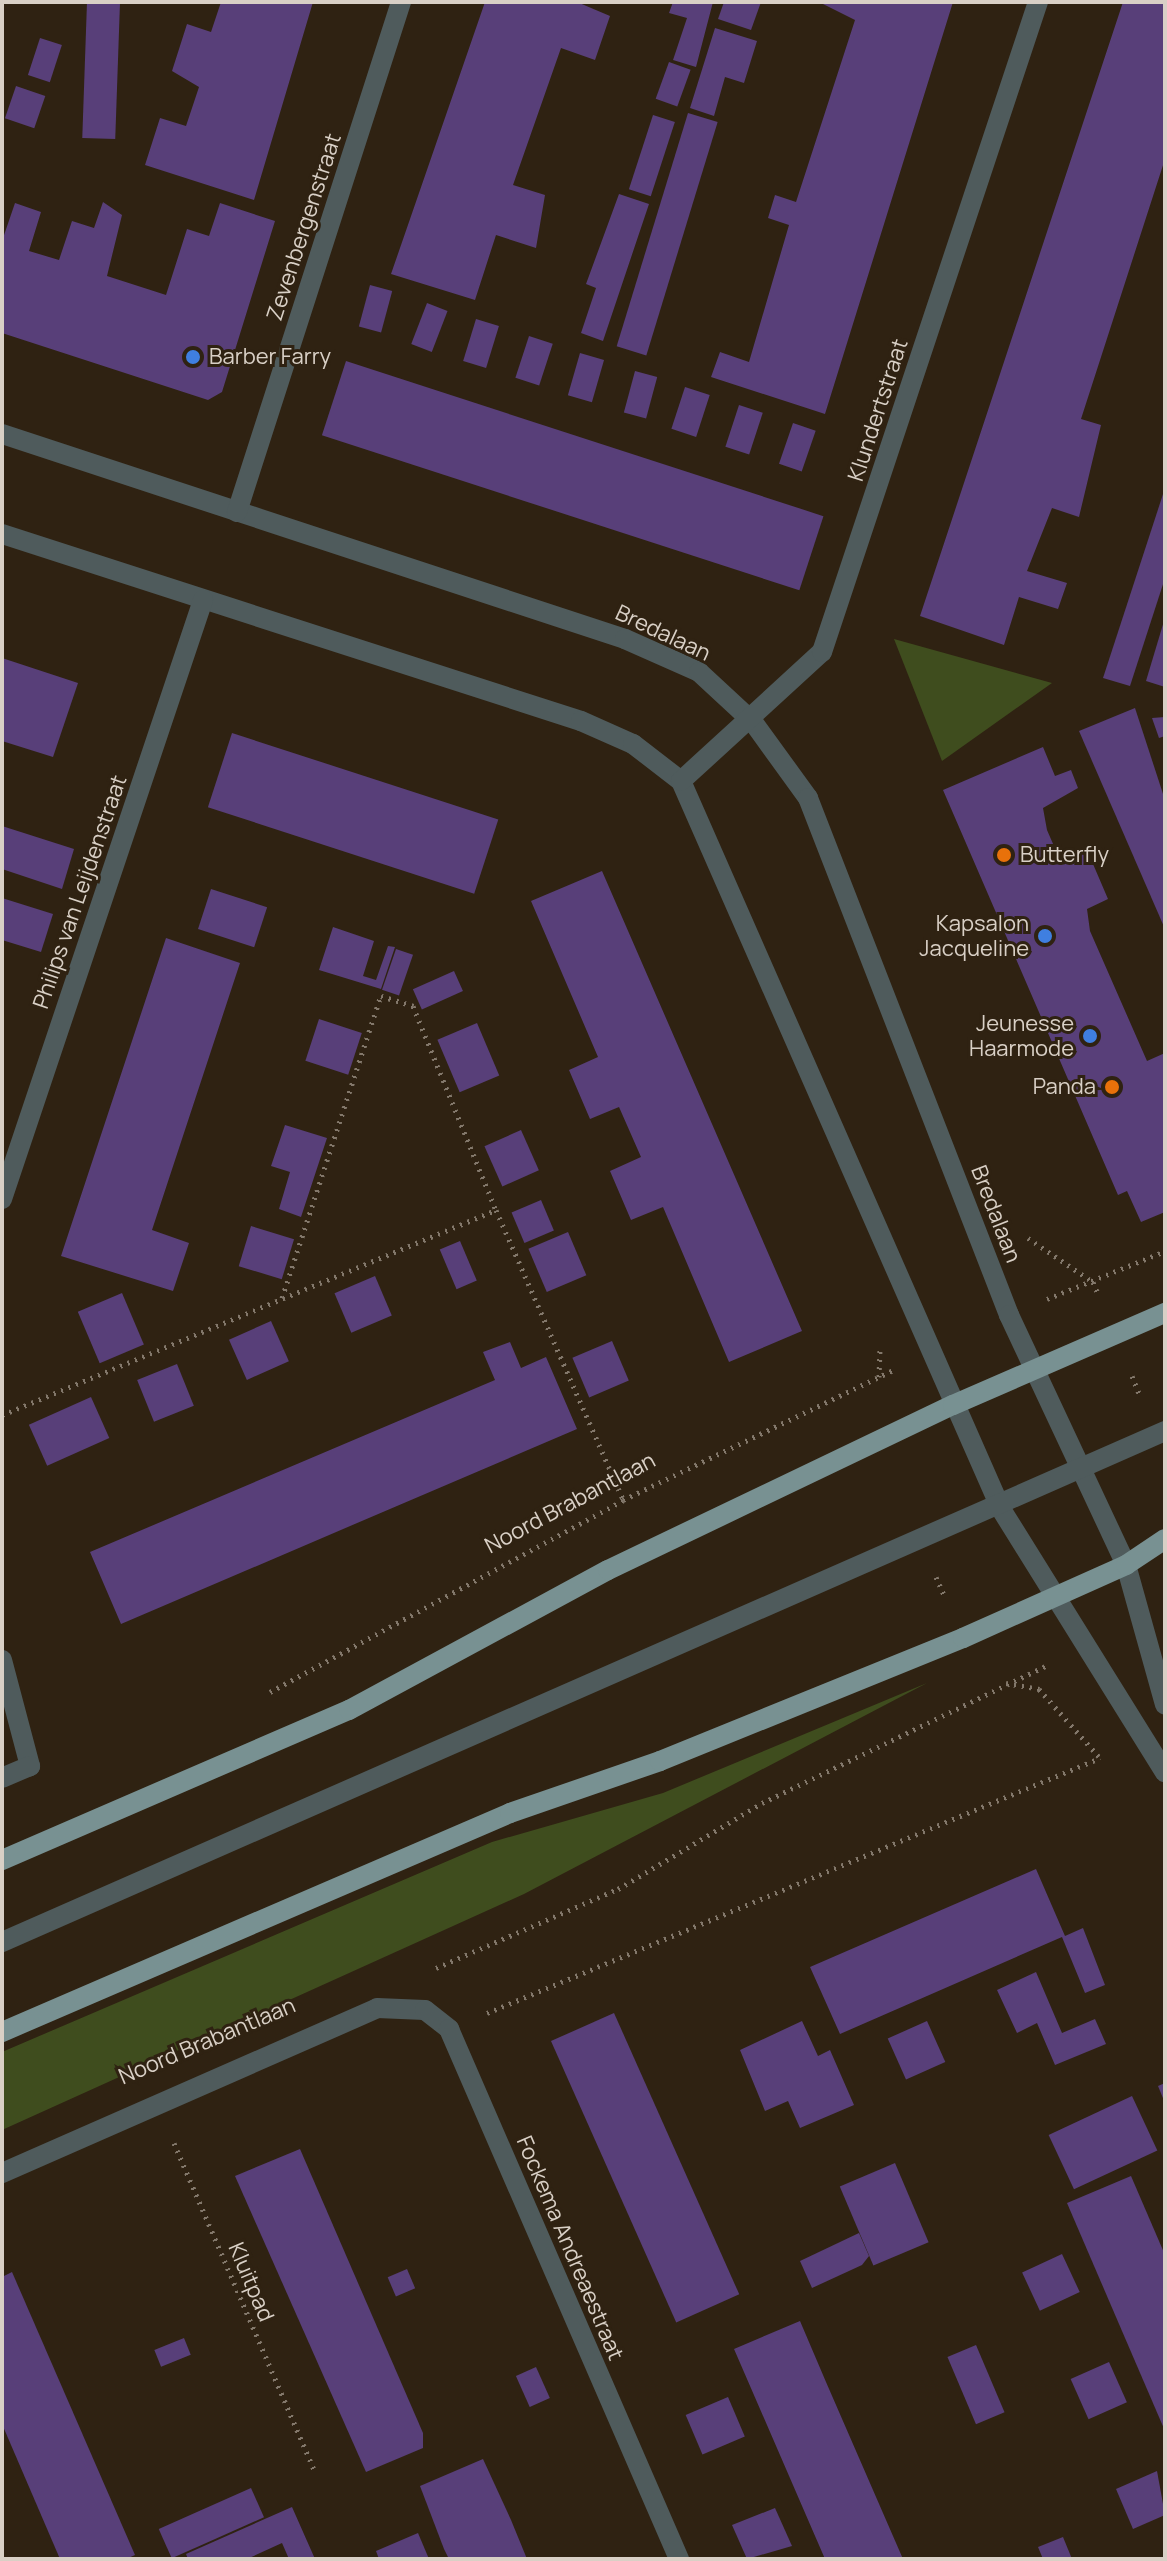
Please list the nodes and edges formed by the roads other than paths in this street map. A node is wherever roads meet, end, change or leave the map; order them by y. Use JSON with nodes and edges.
{"nodes":[{"id":1,"x":401,"y":2,"type":"edge"},
{"id":2,"x":1038,"y":2,"type":"edge"},
{"id":3,"x":2,"y":434,"type":"edge"},
{"id":4,"x":237,"y":512,"type":"junction"},
{"id":5,"x":2,"y":534,"type":"edge"},
{"id":6,"x":203,"y":600,"type":"junction"},
{"id":7,"x":753,"y":722,"type":"junction"},
{"id":8,"x":681,"y":781,"type":"junction"},
{"id":9,"x":2,"y":1199,"type":"edge"},
{"id":10,"x":1165,"y":1313,"type":"edge"},
{"id":11,"x":1033,"y":1372,"type":"junction"},
{"id":12,"x":953,"y":1405,"type":"junction"},
{"id":13,"x":1165,"y":1431,"type":"edge"},
{"id":14,"x":1085,"y":1471,"type":"junction"},
{"id":15,"x":1001,"y":1509,"type":"junction"},
{"id":16,"x":1165,"y":1539,"type":"edge"},
{"id":17,"x":1126,"y":1565,"type":"junction"},
{"id":18,"x":1055,"y":1596,"type":"junction"},
{"id":19,"x":2,"y":1660,"type":"edge"},
{"id":20,"x":1165,"y":1705,"type":"edge"},
{"id":21,"x":1165,"y":1772,"type":"edge"},
{"id":22,"x":2,"y":1778,"type":"edge"},
{"id":23,"x":2,"y":1860,"type":"edge"},
{"id":24,"x":2,"y":1942,"type":"edge"},
{"id":25,"x":449,"y":2029,"type":"joint"},
{"id":26,"x":2,"y":2032,"type":"edge"},
{"id":27,"x":2,"y":2173,"type":"edge"},
{"id":28,"x":679,"y":2559,"type":"edge"}],
"edges":[{"from":1,"to":4,"type":"street","name":"Zevenbergenstraat"},
{"from":2,"to":7,"type":"street","name":"Klundertstraat"},
{"from":3,"to":4,"type":"street","name":"Bredalaan"},
{"from":4,"to":7,"type":"street","name":"Bredalaan"},
{"from":5,"to":6,"type":"street"},
{"from":6,"to":8,"type":"street"},
{"from":6,"to":9,"type":"street","name":"Philips van Leijdenstraat"},
{"from":7,"to":8,"type":"street","name":"Klundertstraat"},
{"from":7,"to":11,"type":"street","name":"Bredalaan"},
{"from":8,"to":12,"type":"street"},
{"from":10,"to":11,"type":"main road"},
{"from":11,"to":12,"type":"main road"},
{"from":11,"to":14,"type":"street","name":"Bredalaan"},
{"from":12,"to":15,"type":"street"},
{"from":12,"to":23,"type":"main road"},
{"from":13,"to":14,"type":"street"},
{"from":14,"to":15,"type":"street"},
{"from":14,"to":17,"type":"street","name":"Bredalaan"},
{"from":15,"to":18,"type":"street"},
{"from":15,"to":24,"type":"street"},
{"from":16,"to":17,"type":"main road"},
{"from":17,"to":18,"type":"main road"},
{"from":17,"to":20,"type":"street","name":"Bredalaan"},
{"from":18,"to":21,"type":"street"},
{"from":18,"to":26,"type":"main road"},
{"from":19,"to":22,"type":"street"},
{"from":25,"to":27,"type":"street","name":"Noord Brabantlaan"},
{"from":25,"to":28,"type":"street","name":"Fockema Andreaestraat"}]}
